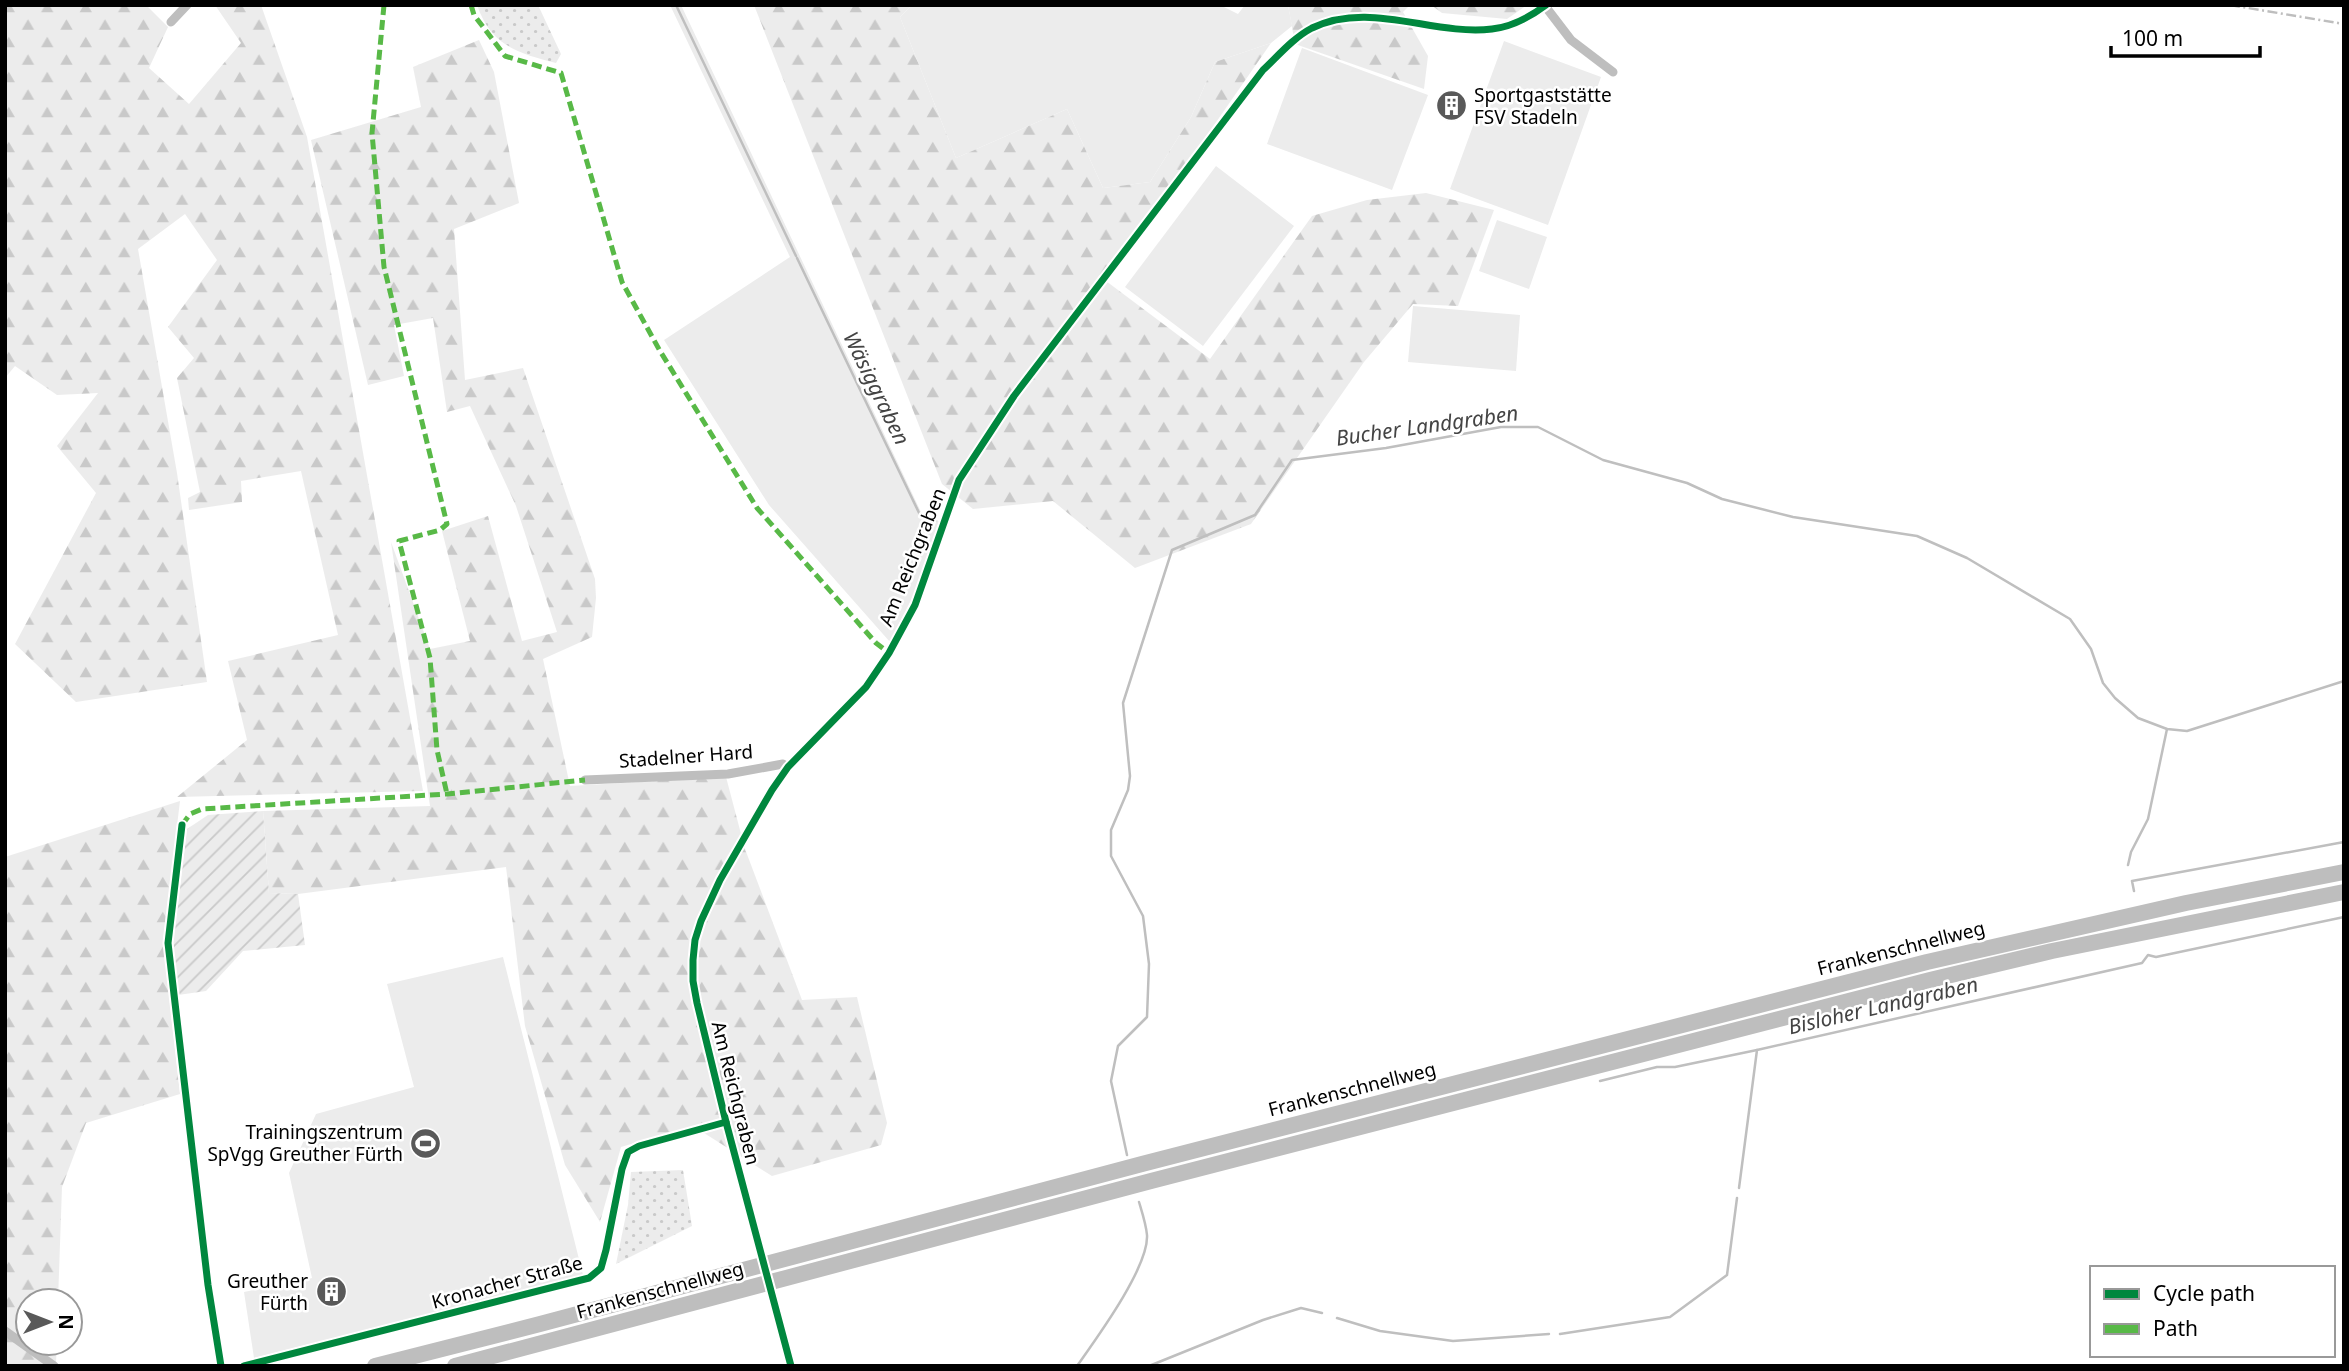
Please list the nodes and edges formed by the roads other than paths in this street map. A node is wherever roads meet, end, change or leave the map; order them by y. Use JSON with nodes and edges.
{"nodes":[{"id":1,"x":187,"y":5,"type":"edge"},
{"id":2,"x":1546,"y":6,"type":"edge"},
{"id":3,"x":171,"y":22,"type":"dead end"},
{"id":4,"x":1613,"y":72,"type":"dead end"},
{"id":5,"x":788,"y":767,"type":"junction"},
{"id":6,"x":585,"y":780,"type":"dead end"},
{"id":7,"x":182,"y":825,"type":"dead end"},
{"id":8,"x":2344,"y":872,"type":"edge"},
{"id":9,"x":2344,"y":892,"type":"edge"},
{"id":10,"x":726,"y":1122,"type":"junction"},
{"id":11,"x":5,"y":1331,"type":"edge"},
{"id":12,"x":54,"y":1366,"type":"edge"},
{"id":13,"x":221,"y":1366,"type":"edge"},
{"id":14,"x":244,"y":1366,"type":"edge"},
{"id":15,"x":375,"y":1366,"type":"edge"},
{"id":16,"x":455,"y":1366,"type":"edge"},
{"id":17,"x":791,"y":1366,"type":"edge"}],
"edges":[{"from":1,"to":3,"type":"street"},
{"from":2,"to":4,"type":"street"},
{"from":2,"to":5,"type":"street","name":"Am Reichgraben"},
{"from":5,"to":6,"type":"street","name":"Stadelner Hard"},
{"from":5,"to":10,"type":"street","name":"Am Reichgraben"},
{"from":7,"to":13,"type":"street"},
{"from":8,"to":15,"type":"highway","name":"Frankenschnellweg"},
{"from":9,"to":16,"type":"highway","name":"Frankenschnellweg"},
{"from":10,"to":14,"type":"street","name":"Kronacher Straße"},
{"from":10,"to":17,"type":"street","name":"Am Reichgraben"},
{"from":11,"to":12,"type":"street"}]}
